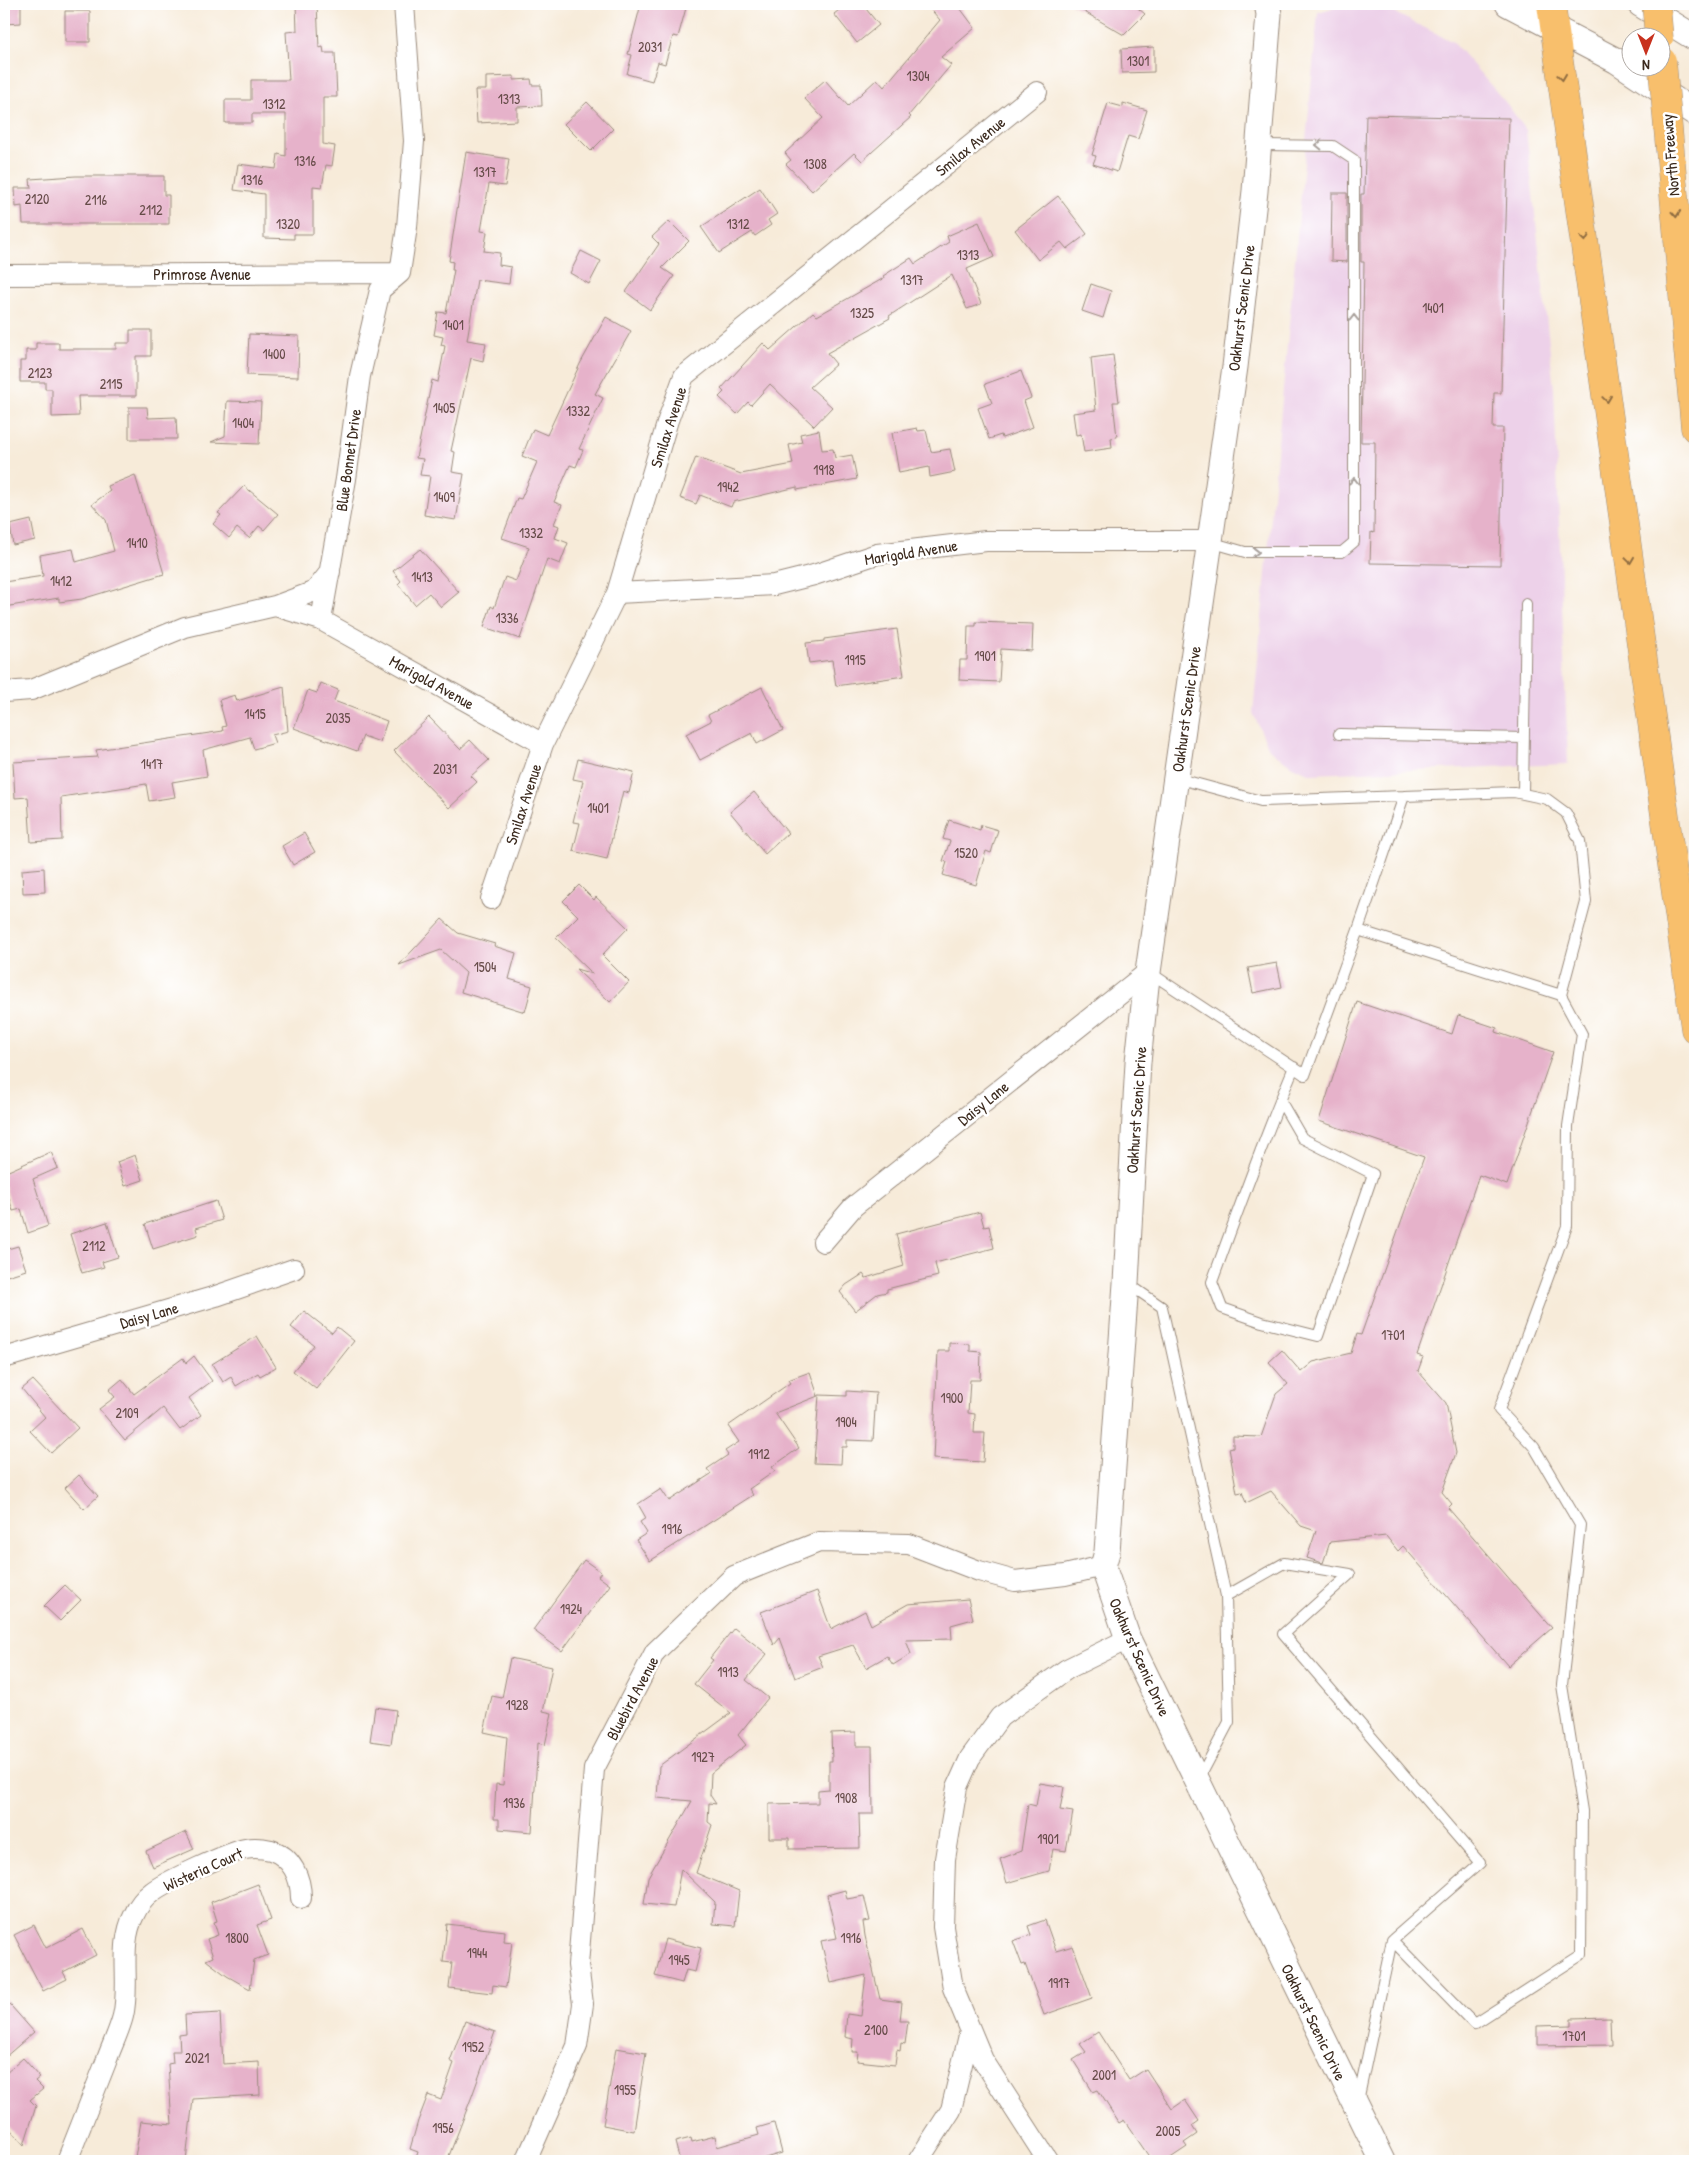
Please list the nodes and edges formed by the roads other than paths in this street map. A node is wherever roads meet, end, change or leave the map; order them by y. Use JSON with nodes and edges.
{"nodes":[{"id":1,"x":404,"y":4,"type":"edge"},
{"id":2,"x":1508,"y":4,"type":"edge"},
{"id":3,"x":1640,"y":4,"type":"edge"},
{"id":4,"x":1656,"y":4,"type":"edge"},
{"id":5,"x":1269,"y":7,"type":"edge"},
{"id":6,"x":1553,"y":16,"type":"edge"},
{"id":7,"x":1658,"y":28,"type":"edge"},
{"id":8,"x":1695,"y":38,"type":"edge"},
{"id":9,"x":1664,"y":78,"type":"edge"},
{"id":10,"x":1036,"y":92,"type":"dead end"},
{"id":11,"x":1695,"y":113,"type":"edge"},
{"id":12,"x":1258,"y":144,"type":"junction"},
{"id":13,"x":400,"y":273,"type":"junction"},
{"id":14,"x":4,"y":276,"type":"edge"},
{"id":15,"x":1695,"y":428,"type":"edge"},
{"id":16,"x":1209,"y":541,"type":"junction"},
{"id":17,"x":331,"y":570,"type":"junction"},
{"id":18,"x":617,"y":593,"type":"junction"},
{"id":19,"x":1526,"y":604,"type":"dead end"},
{"id":20,"x":275,"y":606,"type":"junction"},
{"id":21,"x":321,"y":620,"type":"junction"},
{"id":22,"x":31,"y":690,"type":"junction"},
{"id":23,"x":4,"y":692,"type":"edge"},
{"id":24,"x":4,"y":702,"type":"edge"},
{"id":25,"x":1339,"y":734,"type":"dead end"},
{"id":26,"x":1524,"y":738,"type":"junction"},
{"id":27,"x":543,"y":744,"type":"junction"},
{"id":28,"x":1176,"y":778,"type":"junction"},
{"id":29,"x":1523,"y":794,"type":"junction"},
{"id":30,"x":1404,"y":796,"type":"junction"},
{"id":31,"x":491,"y":899,"type":"dead end"},
{"id":32,"x":1358,"y":930,"type":"junction"},
{"id":33,"x":1149,"y":971,"type":"junction"},
{"id":34,"x":1561,"y":995,"type":"junction"},
{"id":35,"x":1695,"y":1029,"type":"edge"},
{"id":36,"x":1294,"y":1067,"type":"junction"},
{"id":37,"x":1280,"y":1100,"type":"junction"},
{"id":38,"x":823,"y":1242,"type":"dead end"},
{"id":39,"x":294,"y":1269,"type":"dead end"},
{"id":40,"x":1126,"y":1283,"type":"junction"},
{"id":41,"x":4,"y":1358,"type":"edge"},
{"id":42,"x":1103,"y":1566,"type":"junction"},
{"id":43,"x":1226,"y":1596,"type":"junction"},
{"id":44,"x":1128,"y":1638,"type":"junction"},
{"id":45,"x":1198,"y":1782,"type":"junction"},
{"id":46,"x":301,"y":1898,"type":"dead end"},
{"id":47,"x":1392,"y":1940,"type":"junction"},
{"id":48,"x":970,"y":2031,"type":"junction"},
{"id":49,"x":1356,"y":2109,"type":"junction"},
{"id":50,"x":67,"y":2161,"type":"edge"},
{"id":51,"x":526,"y":2161,"type":"edge"},
{"id":52,"x":918,"y":2161,"type":"edge"},
{"id":53,"x":1048,"y":2161,"type":"edge"},
{"id":54,"x":1383,"y":2161,"type":"edge"}],
"edges":[{"from":1,"to":13,"type":"street"},
{"from":2,"to":6,"type":"street"},
{"from":3,"to":8,"type":"street"},
{"from":4,"to":7,"type":"highway","bridge":true},
{"from":5,"to":12,"type":"street","name":"Oakhurst Scenic Drive"},
{"from":6,"to":11,"type":"street"},
{"from":6,"to":35,"type":"highway","one_way":true},
{"from":9,"to":15,"type":"highway","name":"North Freeway","one_way":true,"bridge":true},
{"from":10,"to":18,"type":"street","name":"Smilax Avenue"},
{"from":12,"to":16,"type":"street","name":"Oakhurst Scenic Drive"},
{"from":16,"to":12,"type":"lane","one_way":true},
{"from":13,"to":14,"type":"street","name":"Primrose Avenue"},
{"from":13,"to":17,"type":"street","name":"Blue Bonnet Drive"},
{"from":16,"to":18,"type":"street","name":"Marigold Avenue"},
{"from":16,"to":28,"type":"street","name":"Oakhurst Scenic Drive"},
{"from":17,"to":20,"type":"street"},
{"from":17,"to":21,"type":"street","name":"Blue Bonnet Drive"},
{"from":18,"to":27,"type":"street","name":"Smilax Avenue"},
{"from":19,"to":26,"type":"lane"},
{"from":20,"to":21,"type":"street"},
{"from":20,"to":22,"type":"street"},
{"from":21,"to":27,"type":"street","name":"Marigold Avenue"},
{"from":22,"to":23,"type":"street"},
{"from":22,"to":24,"type":"street"},
{"from":25,"to":26,"type":"lane"},
{"from":26,"to":29,"type":"lane"},
{"from":27,"to":31,"type":"street","name":"Smilax Avenue"},
{"from":28,"to":30,"type":"lane"},
{"from":28,"to":33,"type":"street","name":"Oakhurst Scenic Drive"},
{"from":29,"to":30,"type":"lane"},
{"from":29,"to":34,"type":"lane"},
{"from":30,"to":32,"type":"lane"},
{"from":32,"to":34,"type":"lane"},
{"from":32,"to":36,"type":"lane"},
{"from":33,"to":36,"type":"lane"},
{"from":33,"to":38,"type":"street","name":"Daisy Lane"},
{"from":33,"to":40,"type":"street","name":"Oakhurst Scenic Drive"},
{"from":34,"to":47,"type":"lane"},
{"from":36,"to":37,"type":"lane"},
{"from":37,"to":37,"type":"lane"},
{"from":39,"to":41,"type":"street","name":"Daisy Lane"},
{"from":40,"to":42,"type":"street","name":"Oakhurst Scenic Drive"},
{"from":40,"to":43,"type":"lane"},
{"from":42,"to":44,"type":"street","name":"Oakhurst Scenic Drive"},
{"from":42,"to":51,"type":"street","name":"Bluebird Avenue"},
{"from":43,"to":45,"type":"lane"},
{"from":43,"to":47,"type":"lane"},
{"from":44,"to":45,"type":"street","name":"Oakhurst Scenic Drive"},
{"from":44,"to":48,"type":"street"},
{"from":45,"to":49,"type":"street","name":"Oakhurst Scenic Drive"},
{"from":46,"to":50,"type":"street","name":"Wisteria Court"},
{"from":47,"to":49,"type":"lane"},
{"from":48,"to":52,"type":"street"},
{"from":48,"to":53,"type":"street"},
{"from":49,"to":54,"type":"street","name":"Oakhurst Scenic Drive"}]}
